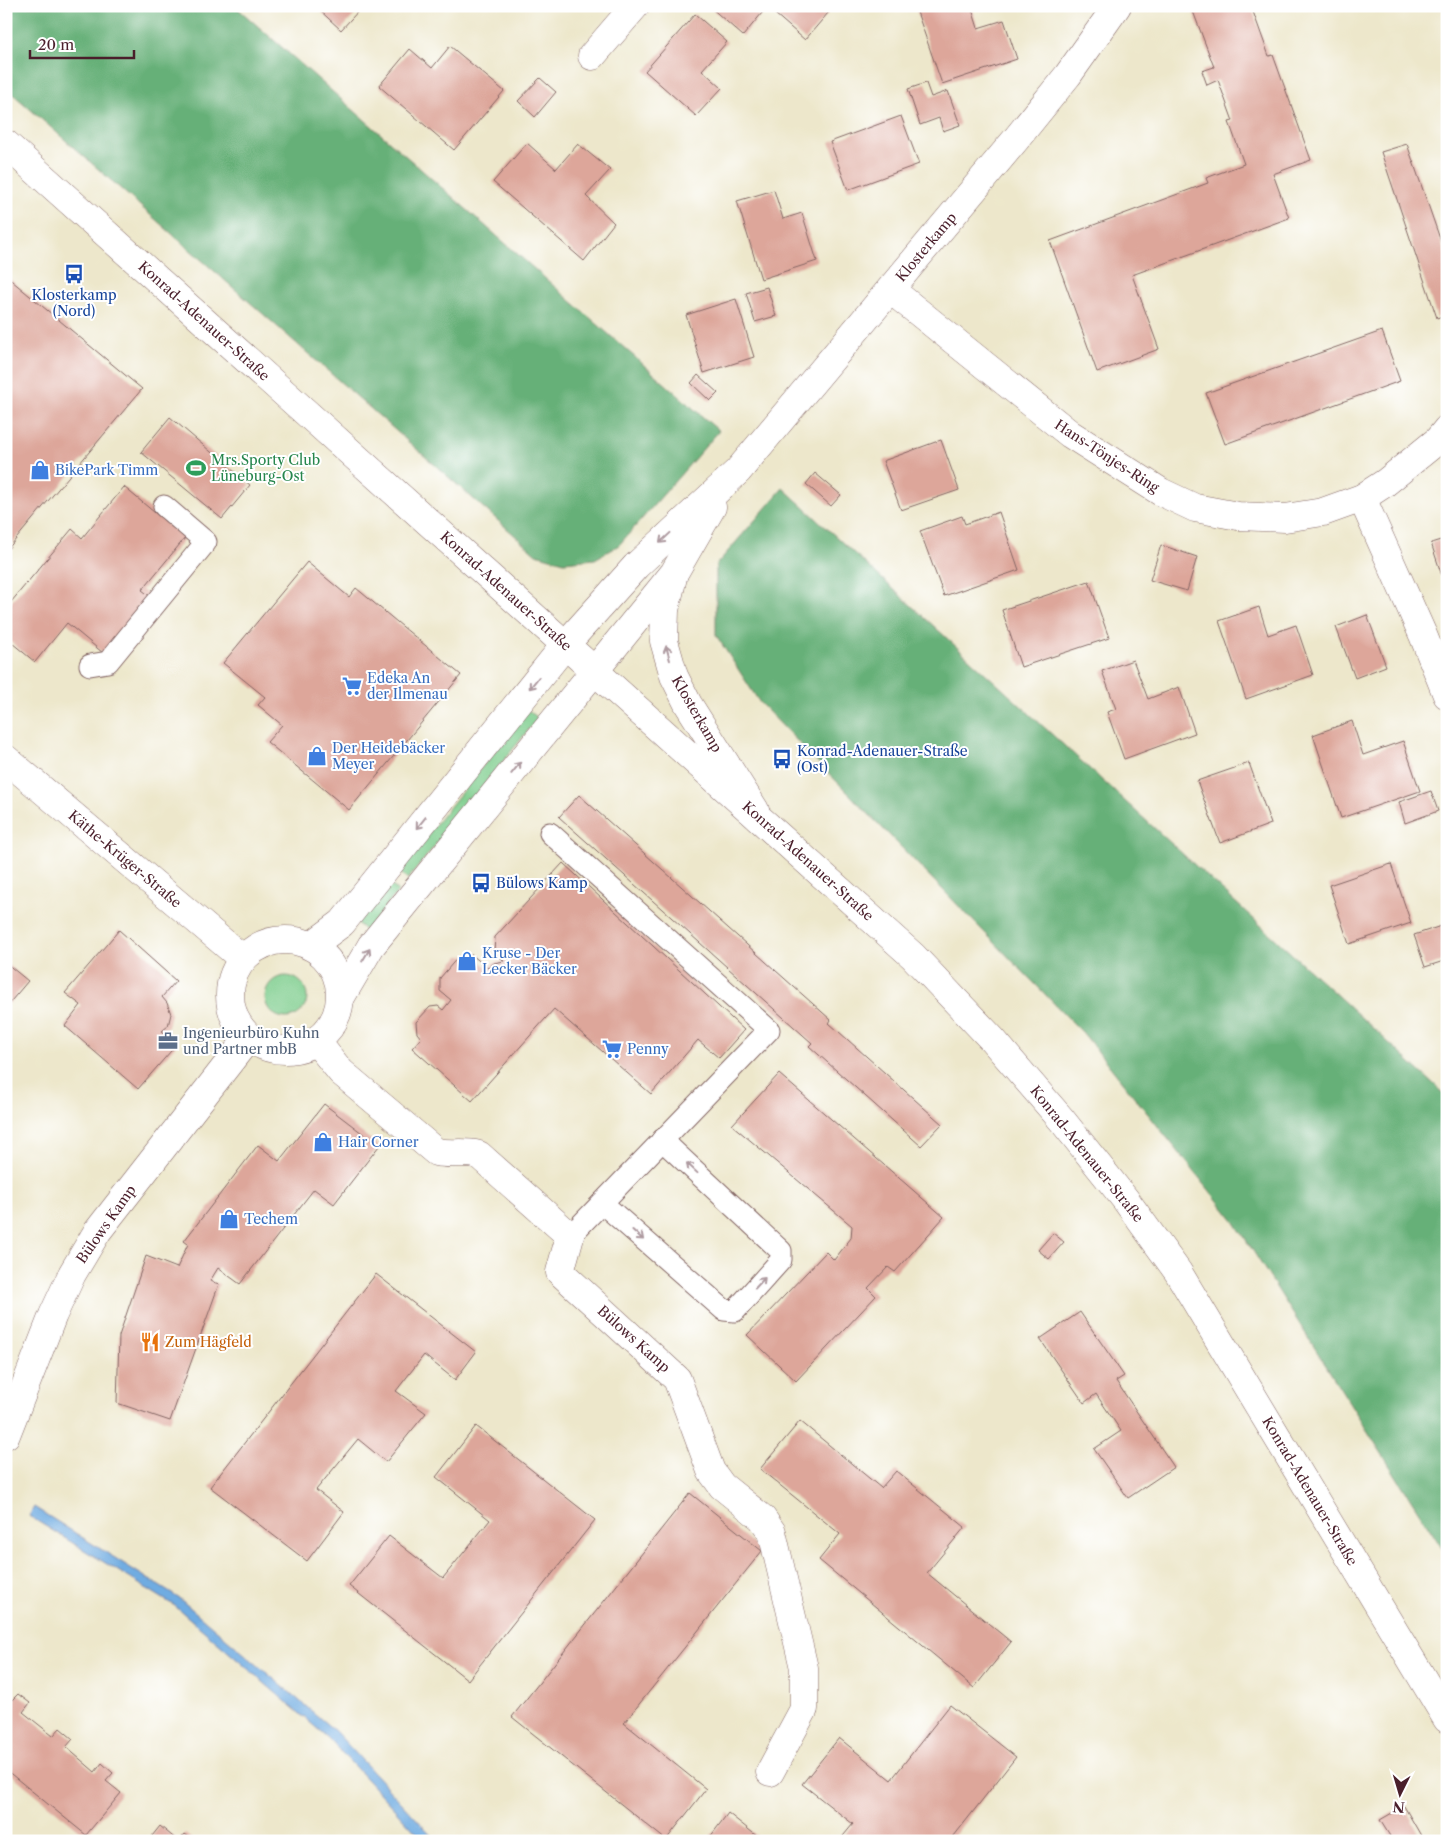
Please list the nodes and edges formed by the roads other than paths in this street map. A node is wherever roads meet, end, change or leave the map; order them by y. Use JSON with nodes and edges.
{"nodes":[{"id":1,"x":635,"y":6,"type":"edge"},
{"id":2,"x":1117,"y":6,"type":"edge"},
{"id":3,"x":592,"y":56,"type":"dead end"},
{"id":4,"x":6,"y":144,"type":"edge"},
{"id":5,"x":891,"y":290,"type":"junction"},
{"id":6,"x":1447,"y":429,"type":"edge"},
{"id":7,"x":726,"y":481,"type":"junction"},
{"id":8,"x":1362,"y":498,"type":"junction"},
{"id":9,"x":164,"y":506,"type":"dead end"},
{"id":10,"x":674,"y":573,"type":"junction"},
{"id":11,"x":565,"y":645,"type":"junction"},
{"id":12,"x":90,"y":665,"type":"dead end"},
{"id":13,"x":595,"y":670,"type":"junction"},
{"id":14,"x":1447,"y":695,"type":"edge"},
{"id":15,"x":6,"y":759,"type":"edge"},
{"id":16,"x":759,"y":817,"type":"junction"},
{"id":17,"x":550,"y":833,"type":"dead end"},
{"id":18,"x":311,"y":946,"type":"junction"},
{"id":19,"x":243,"y":959,"type":"junction"},
{"id":20,"x":341,"y":997,"type":"junction"},
{"id":21,"x":249,"y":1037,"type":"junction"},
{"id":22,"x":316,"y":1041,"type":"junction"},
{"id":23,"x":662,"y":1140,"type":"junction"},
{"id":24,"x":602,"y":1202,"type":"junction"},
{"id":25,"x":570,"y":1236,"type":"junction"},
{"id":26,"x":6,"y":1435,"type":"edge"},
{"id":27,"x":1447,"y":1719,"type":"edge"},
{"id":28,"x":770,"y":1772,"type":"dead end"}],
"edges":[{"from":1,"to":3,"type":"street"},
{"from":2,"to":5,"type":"street","name":"Klosterkamp"},
{"from":4,"to":11,"type":"street","name":"Konrad-Adenauer-Straße"},
{"from":5,"to":7,"type":"street","name":"Klosterkamp"},
{"from":5,"to":8,"type":"street","name":"Hans-Tönjes-Ring"},
{"from":6,"to":8,"type":"street","name":"Hans-Tönjes-Ring"},
{"from":7,"to":10,"type":"street","name":"Klosterkamp"},
{"from":7,"to":11,"type":"street","name":"Klosterkamp","one_way":true},
{"from":8,"to":14,"type":"street"},
{"from":9,"to":12,"type":"lane"},
{"from":10,"to":13,"type":"street","name":"Klosterkamp"},
{"from":16,"to":10,"type":"street","name":"Klosterkamp","one_way":true},
{"from":11,"to":13,"type":"street","name":"Konrad-Adenauer-Straße"},
{"from":11,"to":18,"type":"street","one_way":true},
{"from":13,"to":16,"type":"street","name":"Konrad-Adenauer-Straße"},
{"from":20,"to":13,"type":"street","one_way":true},
{"from":15,"to":19,"type":"street","name":"Käthe-Krüger-Straße"},
{"from":16,"to":27,"type":"street","name":"Konrad-Adenauer-Straße"},
{"from":17,"to":23,"type":"lane"},
{"from":18,"to":19,"type":"street"},
{"from":18,"to":20,"type":"street"},
{"from":19,"to":21,"type":"street"},
{"from":20,"to":22,"type":"street"},
{"from":21,"to":22,"type":"street"},
{"from":21,"to":26,"type":"street","name":"Bülows Kamp"},
{"from":22,"to":25,"type":"street"},
{"from":23,"to":24,"type":"lane"},
{"from":24,"to":23,"type":"lane","one_way":true},
{"from":24,"to":25,"type":"lane"},
{"from":25,"to":28,"type":"street","name":"Bülows Kamp"}]}
